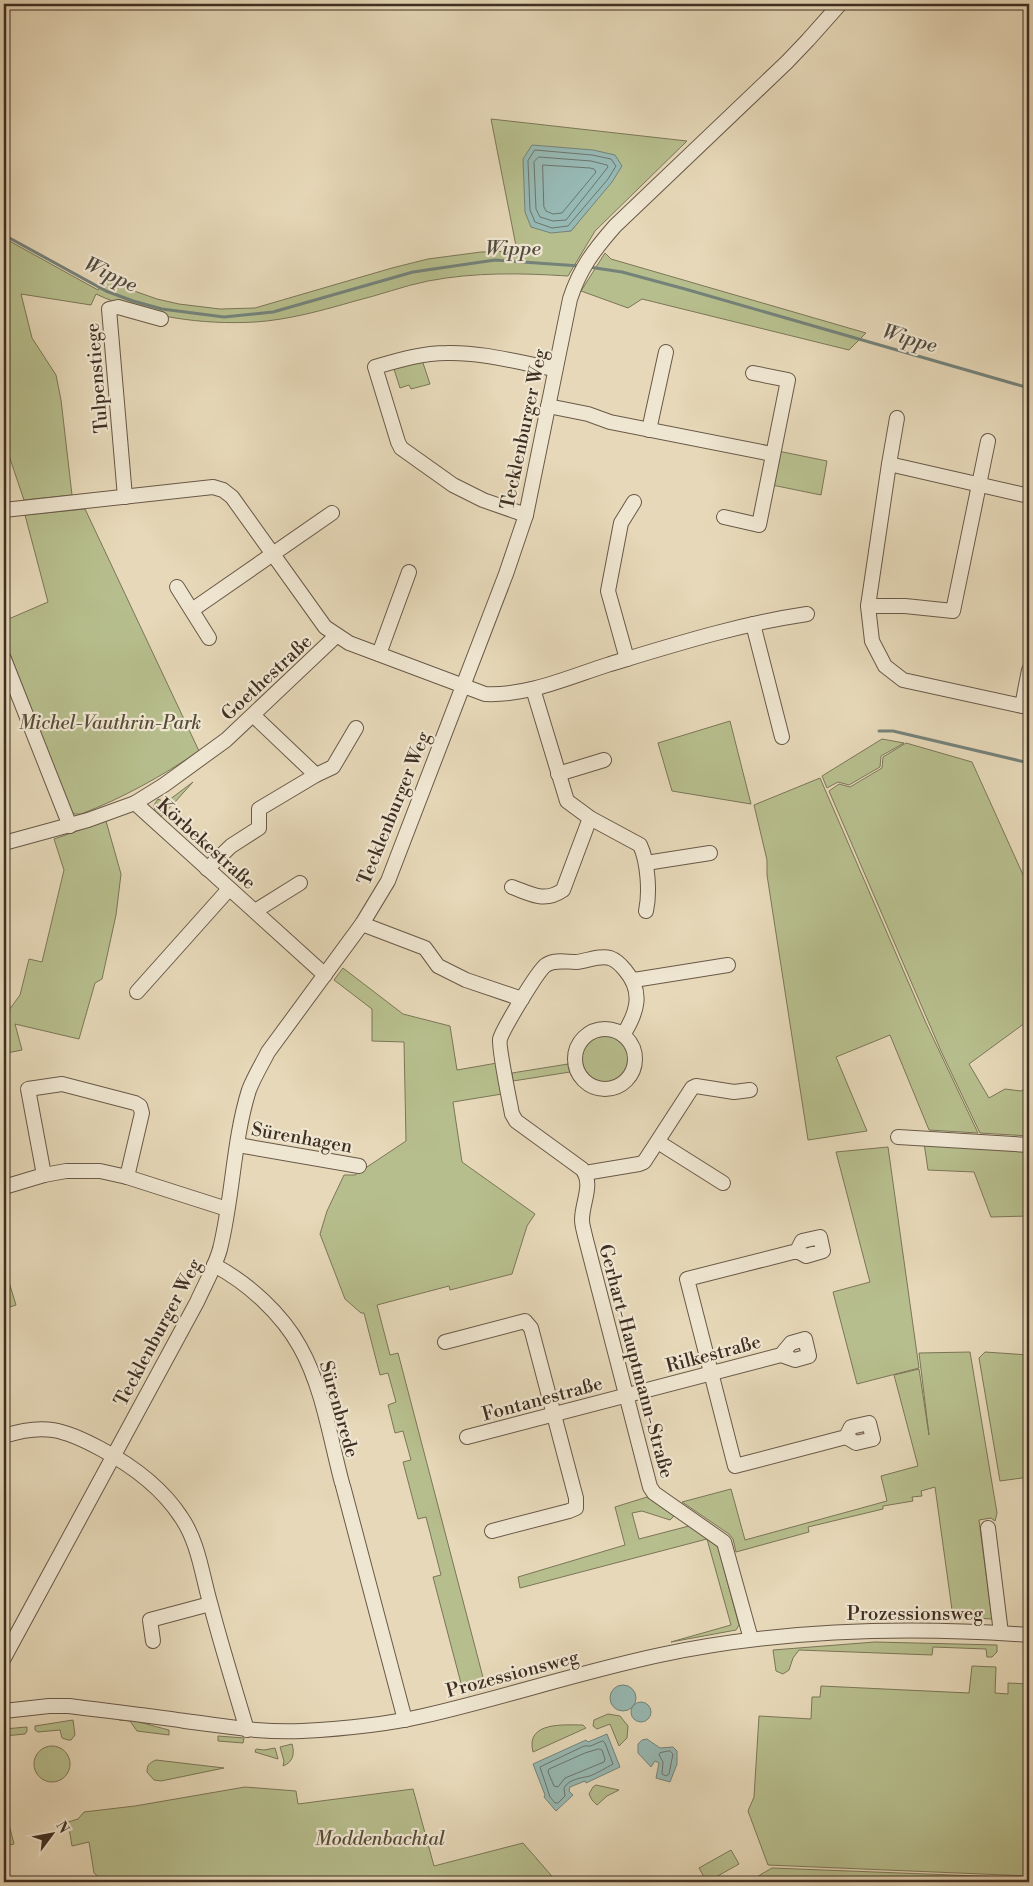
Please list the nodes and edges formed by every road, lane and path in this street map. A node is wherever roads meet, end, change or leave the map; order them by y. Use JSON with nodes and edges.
{"nodes":[{"id":1,"x":840,"y":4,"type":"edge"},
{"id":2,"x":161,"y":319,"type":"dead end"},
{"id":3,"x":666,"y":352,"type":"dead end"},
{"id":4,"x":555,"y":369,"type":"junction"},
{"id":5,"x":752,"y":373,"type":"dead end"},
{"id":6,"x":548,"y":406,"type":"junction"},
{"id":7,"x":897,"y":418,"type":"dead end"},
{"id":8,"x":649,"y":430,"type":"junction"},
{"id":9,"x":988,"y":441,"type":"dead end"},
{"id":10,"x":772,"y":454,"type":"junction"},
{"id":11,"x":889,"y":464,"type":"junction"},
{"id":12,"x":979,"y":483,"type":"junction"},
{"id":13,"x":1029,"y":496,"type":"edge"},
{"id":14,"x":125,"y":497,"type":"junction"},
{"id":15,"x":634,"y":502,"type":"dead end"},
{"id":16,"x":4,"y":510,"type":"edge"},
{"id":17,"x":332,"y":513,"type":"dead end"},
{"id":18,"x":526,"y":515,"type":"junction"},
{"id":19,"x":724,"y":518,"type":"dead end"},
{"id":20,"x":274,"y":554,"type":"junction"},
{"id":21,"x":409,"y":572,"type":"dead end"},
{"id":22,"x":177,"y":587,"type":"dead end"},
{"id":23,"x":868,"y":606,"type":"junction"},
{"id":24,"x":192,"y":610,"type":"junction"},
{"id":25,"x":807,"y":614,"type":"dead end"},
{"id":26,"x":753,"y":624,"type":"junction"},
{"id":27,"x":336,"y":636,"type":"junction"},
{"id":28,"x":209,"y":638,"type":"dead end"},
{"id":29,"x":379,"y":654,"type":"junction"},
{"id":30,"x":627,"y":659,"type":"junction"},
{"id":31,"x":5,"y":664,"type":"edge"},
{"id":32,"x":1029,"y":670,"type":"edge"},
{"id":33,"x":462,"y":686,"type":"junction"},
{"id":34,"x":533,"y":689,"type":"junction"},
{"id":35,"x":254,"y":716,"type":"junction"},
{"id":36,"x":356,"y":728,"type":"dead end"},
{"id":37,"x":782,"y":737,"type":"dead end"},
{"id":38,"x":604,"y":760,"type":"dead end"},
{"id":39,"x":558,"y":774,"type":"junction"},
{"id":40,"x":316,"y":775,"type":"junction"},
{"id":41,"x":135,"y":803,"type":"junction"},
{"id":42,"x":590,"y":818,"type":"junction"},
{"id":43,"x":70,"y":826,"type":"junction"},
{"id":44,"x":4,"y":843,"type":"edge"},
{"id":45,"x":710,"y":853,"type":"dead end"},
{"id":46,"x":646,"y":863,"type":"junction"},
{"id":47,"x":207,"y":869,"type":"junction"},
{"id":48,"x":300,"y":882,"type":"dead end"},
{"id":49,"x":512,"y":887,"type":"dead end"},
{"id":50,"x":229,"y":889,"type":"junction"},
{"id":51,"x":255,"y":911,"type":"junction"},
{"id":52,"x":646,"y":911,"type":"dead end"},
{"id":53,"x":362,"y":924,"type":"junction"},
{"id":54,"x":728,"y":965,"type":"dead end"},
{"id":55,"x":325,"y":975,"type":"junction"},
{"id":56,"x":634,"y":980,"type":"junction"},
{"id":57,"x":137,"y":992,"type":"dead end"},
{"id":58,"x":522,"y":999,"type":"junction"},
{"id":59,"x":623,"y":1035,"type":"junction"},
{"id":60,"x":750,"y":1090,"type":"dead end"},
{"id":61,"x":898,"y":1137,"type":"dead end"},
{"id":62,"x":658,"y":1142,"type":"junction"},
{"id":63,"x":238,"y":1145,"type":"junction"},
{"id":64,"x":1029,"y":1145,"type":"edge"},
{"id":65,"x":360,"y":1166,"type":"dead end"},
{"id":66,"x":585,"y":1173,"type":"junction"},
{"id":67,"x":44,"y":1175,"type":"junction"},
{"id":68,"x":127,"y":1177,"type":"junction"},
{"id":69,"x":723,"y":1183,"type":"dead end"},
{"id":70,"x":4,"y":1187,"type":"edge"},
{"id":71,"x":227,"y":1209,"type":"junction"},
{"id":72,"x":797,"y":1251,"type":"dead end"},
{"id":73,"x":214,"y":1265,"type":"junction"},
{"id":74,"x":445,"y":1342,"type":"dead end"},
{"id":75,"x":781,"y":1355,"type":"dead end"},
{"id":76,"x":711,"y":1374,"type":"junction"},
{"id":77,"x":626,"y":1396,"type":"junction"},
{"id":78,"x":554,"y":1414,"type":"junction"},
{"id":79,"x":4,"y":1436,"type":"edge"},
{"id":80,"x":467,"y":1437,"type":"dead end"},
{"id":81,"x":846,"y":1437,"type":"dead end"},
{"id":82,"x":113,"y":1455,"type":"junction"},
{"id":83,"x":988,"y":1528,"type":"dead end"},
{"id":84,"x":492,"y":1531,"type":"dead end"},
{"id":85,"x":210,"y":1604,"type":"junction"},
{"id":86,"x":1001,"y":1633,"type":"junction"},
{"id":87,"x":1029,"y":1635,"type":"edge"},
{"id":88,"x":751,"y":1639,"type":"junction"},
{"id":89,"x":153,"y":1641,"type":"dead end"},
{"id":90,"x":4,"y":1658,"type":"edge"},
{"id":91,"x":4,"y":1711,"type":"edge"},
{"id":92,"x":405,"y":1720,"type":"junction"},
{"id":93,"x":246,"y":1730,"type":"junction"}],
"edges":[{"from":1,"to":4,"type":"street","name":"Tecklenburger Weg"},
{"from":2,"to":14,"type":"street","name":"Tulpenstiege"},
{"from":3,"to":8,"type":"street"},
{"from":4,"to":6,"type":"street","name":"Tecklenburger Weg"},
{"from":4,"to":18,"type":"street"},
{"from":5,"to":10,"type":"street"},
{"from":6,"to":8,"type":"street"},
{"from":6,"to":18,"type":"street","name":"Tecklenburger Weg"},
{"from":7,"to":11,"type":"street"},
{"from":8,"to":10,"type":"street"},
{"from":9,"to":12,"type":"street"},
{"from":10,"to":19,"type":"street"},
{"from":11,"to":12,"type":"street"},
{"from":11,"to":23,"type":"street"},
{"from":12,"to":13,"type":"street"},
{"from":12,"to":23,"type":"street"},
{"from":14,"to":16,"type":"street"},
{"from":14,"to":20,"type":"street"},
{"from":15,"to":30,"type":"street"},
{"from":17,"to":20,"type":"street"},
{"from":18,"to":33,"type":"street","name":"Tecklenburger Weg"},
{"from":20,"to":24,"type":"street"},
{"from":20,"to":27,"type":"street"},
{"from":21,"to":29,"type":"street"},
{"from":22,"to":24,"type":"street"},
{"from":23,"to":32,"type":"street"},
{"from":24,"to":28,"type":"street"},
{"from":25,"to":26,"type":"street"},
{"from":26,"to":30,"type":"street"},
{"from":26,"to":37,"type":"street"},
{"from":27,"to":29,"type":"street"},
{"from":27,"to":35,"type":"street","name":"Goethestraße"},
{"from":29,"to":33,"type":"street"},
{"from":30,"to":34,"type":"street"},
{"from":31,"to":43,"type":"street"},
{"from":33,"to":34,"type":"street"},
{"from":33,"to":53,"type":"street","name":"Tecklenburger Weg"},
{"from":34,"to":39,"type":"street"},
{"from":35,"to":40,"type":"street"},
{"from":35,"to":41,"type":"street","name":"Goethestraße"},
{"from":36,"to":40,"type":"street"},
{"from":38,"to":39,"type":"street"},
{"from":39,"to":42,"type":"street"},
{"from":40,"to":47,"type":"street"},
{"from":41,"to":43,"type":"street","name":"Goethestraße"},
{"from":41,"to":47,"type":"street","name":"Körbekestraße"},
{"from":42,"to":46,"type":"street"},
{"from":42,"to":49,"type":"street"},
{"from":43,"to":44,"type":"street","name":"Goethestraße"},
{"from":45,"to":46,"type":"street"},
{"from":46,"to":52,"type":"street"},
{"from":47,"to":50,"type":"street","name":"Körbekestraße"},
{"from":48,"to":51,"type":"street","name":"Körbekestraße"},
{"from":50,"to":51,"type":"street","name":"Körbekestraße"},
{"from":50,"to":57,"type":"street"},
{"from":51,"to":55,"type":"street","name":"Körbekestraße"},
{"from":53,"to":55,"type":"street","name":"Tecklenburger Weg"},
{"from":53,"to":58,"type":"street"},
{"from":54,"to":56,"type":"street"},
{"from":55,"to":63,"type":"street","name":"Tecklenburger Weg"},
{"from":56,"to":58,"type":"street"},
{"from":56,"to":59,"type":"street"},
{"from":58,"to":66,"type":"street"},
{"from":59,"to":59,"type":"street"},
{"from":60,"to":62,"type":"street"},
{"from":61,"to":64,"type":"street"},
{"from":62,"to":66,"type":"street"},
{"from":62,"to":69,"type":"street"},
{"from":63,"to":65,"type":"street","name":"Sürenhagen"},
{"from":63,"to":71,"type":"street","name":"Tecklenburger Weg"},
{"from":66,"to":77,"type":"street","name":"Gerhart-Hauptmann-Straße"},
{"from":67,"to":68,"type":"street"},
{"from":67,"to":68,"type":"street"},
{"from":67,"to":70,"type":"street"},
{"from":68,"to":71,"type":"street"},
{"from":71,"to":73,"type":"street","name":"Tecklenburger Weg"},
{"from":72,"to":76,"type":"street"},
{"from":73,"to":82,"type":"street","name":"Tecklenburger Weg"},
{"from":73,"to":92,"type":"street","name":"Sürenbrede"},
{"from":74,"to":78,"type":"street"},
{"from":75,"to":76,"type":"street","name":"Rilkestraße"},
{"from":76,"to":77,"type":"street","name":"Rilkestraße"},
{"from":76,"to":81,"type":"street"},
{"from":77,"to":78,"type":"street","name":"Fontanestraße"},
{"from":77,"to":88,"type":"street","name":"Gerhart-Hauptmann-Straße"},
{"from":78,"to":80,"type":"street","name":"Fontanestraße"},
{"from":78,"to":84,"type":"street"},
{"from":79,"to":82,"type":"street"},
{"from":82,"to":85,"type":"street"},
{"from":82,"to":90,"type":"street","name":"Tecklenburger Weg"},
{"from":83,"to":86,"type":"street"},
{"from":85,"to":89,"type":"street"},
{"from":85,"to":93,"type":"street"},
{"from":86,"to":87,"type":"street","name":"Prozessionsweg"},
{"from":86,"to":88,"type":"street","name":"Prozessionsweg"},
{"from":88,"to":92,"type":"street","name":"Prozessionsweg"},
{"from":91,"to":93,"type":"street","name":"Prozessionsweg"},
{"from":92,"to":93,"type":"street","name":"Prozessionsweg"}]}
